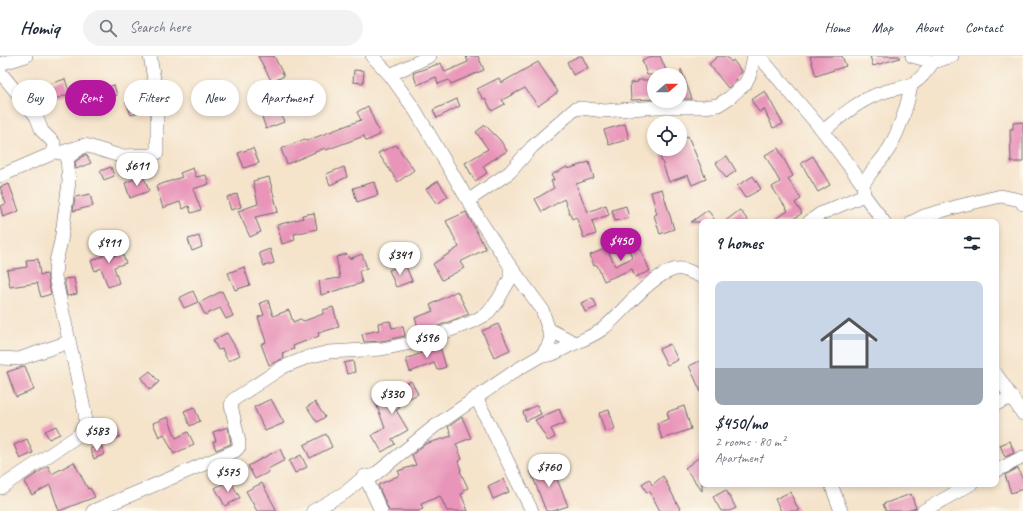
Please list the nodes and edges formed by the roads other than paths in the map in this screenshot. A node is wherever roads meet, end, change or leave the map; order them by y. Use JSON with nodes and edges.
{"nodes":[{"id":1,"x":26,"y":56,"type":"edge"},
{"id":2,"x":150,"y":56,"type":"edge"},
{"id":3,"x":372,"y":56,"type":"edge"},
{"id":4,"x":430,"y":56,"type":"edge"},
{"id":5,"x":754,"y":56,"type":"edge"},
{"id":6,"x":759,"y":56,"type":"edge"},
{"id":7,"x":912,"y":56,"type":"edge"},
{"id":8,"x":952,"y":56,"type":"edge"},
{"id":9,"x":933,"y":62,"type":"junction"},
{"id":10,"x":0,"y":64,"type":"edge"},
{"id":11,"x":0,"y":72,"type":"edge"},
{"id":12,"x":390,"y":75,"type":"junction"},
{"id":13,"x":911,"y":86,"type":"junction"},
{"id":14,"x":823,"y":131,"type":"junction"},
{"id":15,"x":85,"y":145,"type":"junction"},
{"id":16,"x":53,"y":150,"type":"junction"},
{"id":17,"x":0,"y":176,"type":"edge"},
{"id":18,"x":864,"y":190,"type":"junction"},
{"id":19,"x":469,"y":200,"type":"junction"},
{"id":20,"x":1023,"y":204,"type":"edge"},
{"id":21,"x":813,"y":219,"type":"edge"},
{"id":22,"x":882,"y":219,"type":"edge"},
{"id":23,"x":918,"y":219,"type":"edge"},
{"id":24,"x":510,"y":266,"type":"junction"},
{"id":25,"x":699,"y":276,"type":"edge"},
{"id":26,"x":550,"y":330,"type":"junction"},
{"id":27,"x":69,"y":342,"type":"junction"},
{"id":28,"x":575,"y":343,"type":"junction"},
{"id":29,"x":542,"y":355,"type":"junction"},
{"id":30,"x":0,"y":358,"type":"edge"},
{"id":31,"x":999,"y":378,"type":"edge"},
{"id":32,"x":476,"y":397,"type":"junction"},
{"id":33,"x":1012,"y":398,"type":"junction"},
{"id":34,"x":999,"y":403,"type":"edge"},
{"id":35,"x":1023,"y":414,"type":"edge"},
{"id":36,"x":1023,"y":457,"type":"edge"},
{"id":37,"x":999,"y":469,"type":"edge"},
{"id":38,"x":365,"y":476,"type":"junction"},
{"id":39,"x":832,"y":487,"type":"edge"},
{"id":40,"x":967,"y":487,"type":"edge"},
{"id":41,"x":0,"y":488,"type":"edge"},
{"id":42,"x":93,"y":511,"type":"edge"},
{"id":43,"x":313,"y":511,"type":"edge"},
{"id":44,"x":381,"y":511,"type":"edge"},
{"id":45,"x":532,"y":511,"type":"edge"},
{"id":46,"x":841,"y":511,"type":"edge"},
{"id":47,"x":923,"y":511,"type":"edge"}],
"edges":[{"from":1,"to":10,"type":"street"},
{"from":2,"to":15,"type":"street"},
{"from":3,"to":12,"type":"street"},
{"from":4,"to":12,"type":"street"},
{"from":5,"to":19,"type":"street"},
{"from":6,"to":14,"type":"street"},
{"from":7,"to":9,"type":"street"},
{"from":8,"to":9,"type":"street"},
{"from":9,"to":13,"type":"street"},
{"from":11,"to":16,"type":"street"},
{"from":12,"to":19,"type":"street"},
{"from":13,"to":14,"type":"street"},
{"from":13,"to":18,"type":"street"},
{"from":14,"to":18,"type":"street"},
{"from":15,"to":16,"type":"street"},
{"from":15,"to":27,"type":"street"},
{"from":16,"to":17,"type":"street"},
{"from":18,"to":21,"type":"street"},
{"from":18,"to":22,"type":"street"},
{"from":19,"to":24,"type":"street"},
{"from":20,"to":23,"type":"street"},
{"from":24,"to":26,"type":"street"},
{"from":24,"to":42,"type":"street"},
{"from":25,"to":28,"type":"street"},
{"from":26,"to":28,"type":"street"},
{"from":26,"to":29,"type":"street"},
{"from":27,"to":30,"type":"street"},
{"from":27,"to":41,"type":"street"},
{"from":28,"to":29,"type":"street"},
{"from":29,"to":32,"type":"street"},
{"from":31,"to":33,"type":"street"},
{"from":32,"to":38,"type":"street"},
{"from":32,"to":45,"type":"street"},
{"from":33,"to":34,"type":"street"},
{"from":33,"to":35,"type":"street"},
{"from":36,"to":37,"type":"street"},
{"from":38,"to":43,"type":"street"},
{"from":38,"to":44,"type":"street"},
{"from":39,"to":46,"type":"street"},
{"from":40,"to":47,"type":"street"}]}
